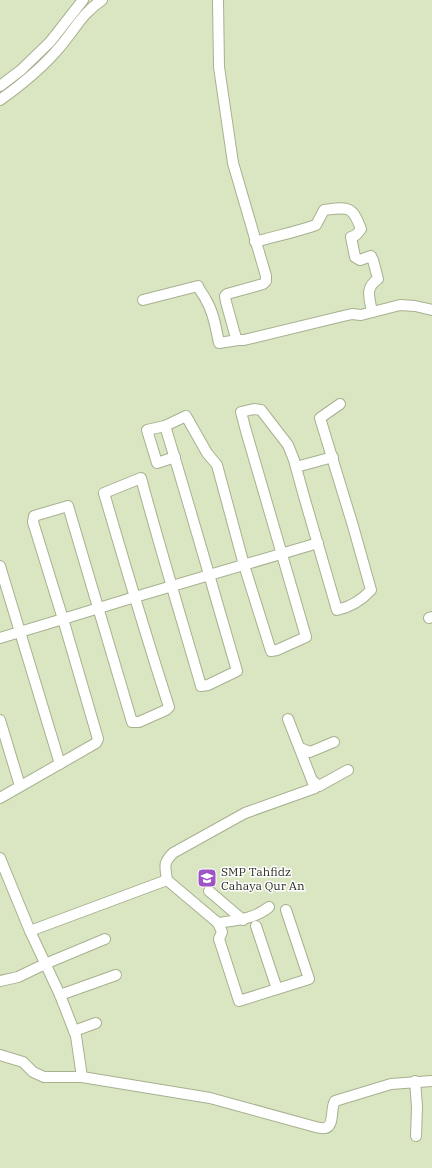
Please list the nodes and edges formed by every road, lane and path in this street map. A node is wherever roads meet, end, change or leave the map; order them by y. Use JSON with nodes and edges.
{"nodes":[{"id":1,"x":83,"y":0,"type":"edge"},
{"id":2,"x":102,"y":0,"type":"edge"},
{"id":3,"x":218,"y":0,"type":"edge"},
{"id":4,"x":90,"y":3,"type":"edge"},
{"id":5,"x":0,"y":86,"type":"edge"},
{"id":6,"x":0,"y":100,"type":"edge"},
{"id":7,"x":255,"y":242,"type":"junction"},
{"id":8,"x":143,"y":300,"type":"dead end"},
{"id":9,"x":432,"y":310,"type":"edge"},
{"id":10,"x":372,"y":312,"type":"junction"},
{"id":11,"x":238,"y":340,"type":"junction"},
{"id":12,"x":340,"y":404,"type":"dead end"},
{"id":13,"x":165,"y":426,"type":"junction"},
{"id":14,"x":175,"y":457,"type":"junction"},
{"id":15,"x":332,"y":457,"type":"junction"},
{"id":16,"x":296,"y":467,"type":"junction"},
{"id":17,"x":318,"y":543,"type":"junction"},
{"id":18,"x":282,"y":554,"type":"junction"},
{"id":19,"x":244,"y":565,"type":"junction"},
{"id":20,"x":0,"y":566,"type":"edge"},
{"id":21,"x":209,"y":575,"type":"junction"},
{"id":22,"x":171,"y":586,"type":"junction"},
{"id":23,"x":135,"y":597,"type":"junction"},
{"id":24,"x":98,"y":608,"type":"junction"},
{"id":25,"x":63,"y":619,"type":"junction"},
{"id":26,"x":19,"y":632,"type":"junction"},
{"id":27,"x":0,"y":638,"type":"edge"},
{"id":28,"x":288,"y":719,"type":"dead end"},
{"id":29,"x":0,"y":720,"type":"edge"},
{"id":30,"x":334,"y":742,"type":"dead end"},
{"id":31,"x":300,"y":748,"type":"junction"},
{"id":32,"x":60,"y":764,"type":"junction"},
{"id":33,"x":348,"y":770,"type":"dead end"},
{"id":34,"x":312,"y":780,"type":"junction"},
{"id":35,"x":20,"y":786,"type":"junction"},
{"id":36,"x":0,"y":798,"type":"edge"},
{"id":37,"x":0,"y":858,"type":"edge"},
{"id":38,"x":167,"y":880,"type":"junction"},
{"id":39,"x":209,"y":891,"type":"dead end"},
{"id":40,"x":269,"y":907,"type":"dead end"},
{"id":41,"x":286,"y":910,"type":"dead end"},
{"id":42,"x":243,"y":920,"type":"junction"},
{"id":43,"x":218,"y":923,"type":"junction"},
{"id":44,"x":256,"y":926,"type":"dead end"},
{"id":45,"x":30,"y":931,"type":"junction"},
{"id":46,"x":105,"y":939,"type":"dead end"},
{"id":47,"x":45,"y":964,"type":"junction"},
{"id":48,"x":116,"y":975,"type":"dead end"},
{"id":49,"x":0,"y":981,"type":"edge"},
{"id":50,"x":277,"y":989,"type":"junction"},
{"id":51,"x":60,"y":995,"type":"junction"},
{"id":52,"x":96,"y":1023,"type":"dead end"},
{"id":53,"x":74,"y":1031,"type":"junction"},
{"id":54,"x":0,"y":1056,"type":"edge"},
{"id":55,"x":82,"y":1077,"type":"junction"},
{"id":56,"x":415,"y":1081,"type":"junction"},
{"id":57,"x":432,"y":1081,"type":"edge"},
{"id":58,"x":416,"y":1136,"type":"dead end"}],
"edges":[{"from":1,"to":5,"type":"street"},
{"from":2,"to":4,"type":"street"},
{"from":3,"to":7,"type":"street"},
{"from":4,"to":6,"type":"street"},
{"from":7,"to":10,"type":"street"},
{"from":7,"to":11,"type":"street"},
{"from":8,"to":11,"type":"street"},
{"from":9,"to":10,"type":"street"},
{"from":10,"to":11,"type":"street"},
{"from":12,"to":15,"type":"street"},
{"from":13,"to":14,"type":"street"},
{"from":13,"to":14,"type":"street"},
{"from":13,"to":19,"type":"street"},
{"from":14,"to":21,"type":"street"},
{"from":15,"to":16,"type":"street"},
{"from":15,"to":17,"type":"street"},
{"from":16,"to":17,"type":"street"},
{"from":16,"to":18,"type":"street"},
{"from":17,"to":18,"type":"street"},
{"from":18,"to":19,"type":"street"},
{"from":18,"to":19,"type":"street"},
{"from":19,"to":21,"type":"street"},
{"from":20,"to":26,"type":"street"},
{"from":21,"to":22,"type":"street"},
{"from":21,"to":22,"type":"street"},
{"from":22,"to":23,"type":"street"},
{"from":22,"to":23,"type":"street"},
{"from":23,"to":24,"type":"street"},
{"from":23,"to":24,"type":"street"},
{"from":24,"to":25,"type":"street"},
{"from":24,"to":25,"type":"street"},
{"from":25,"to":26,"type":"street"},
{"from":25,"to":32,"type":"street"},
{"from":26,"to":27,"type":"street"},
{"from":26,"to":32,"type":"street"},
{"from":28,"to":31,"type":"street"},
{"from":29,"to":35,"type":"street"},
{"from":30,"to":31,"type":"street"},
{"from":31,"to":34,"type":"street"},
{"from":32,"to":35,"type":"street"},
{"from":33,"to":34,"type":"street"},
{"from":34,"to":38,"type":"street"},
{"from":35,"to":36,"type":"street"},
{"from":37,"to":45,"type":"street"},
{"from":38,"to":43,"type":"street"},
{"from":38,"to":45,"type":"street"},
{"from":39,"to":42,"type":"street"},
{"from":40,"to":42,"type":"street"},
{"from":41,"to":50,"type":"street"},
{"from":42,"to":43,"type":"street"},
{"from":43,"to":50,"type":"street"},
{"from":44,"to":50,"type":"street"},
{"from":45,"to":47,"type":"street"},
{"from":46,"to":47,"type":"street"},
{"from":47,"to":49,"type":"street"},
{"from":47,"to":51,"type":"street"},
{"from":48,"to":51,"type":"street"},
{"from":51,"to":53,"type":"street"},
{"from":52,"to":53,"type":"street"},
{"from":53,"to":55,"type":"street"},
{"from":54,"to":55,"type":"street"},
{"from":55,"to":56,"type":"street"},
{"from":56,"to":57,"type":"street"},
{"from":56,"to":58,"type":"street"}]}
